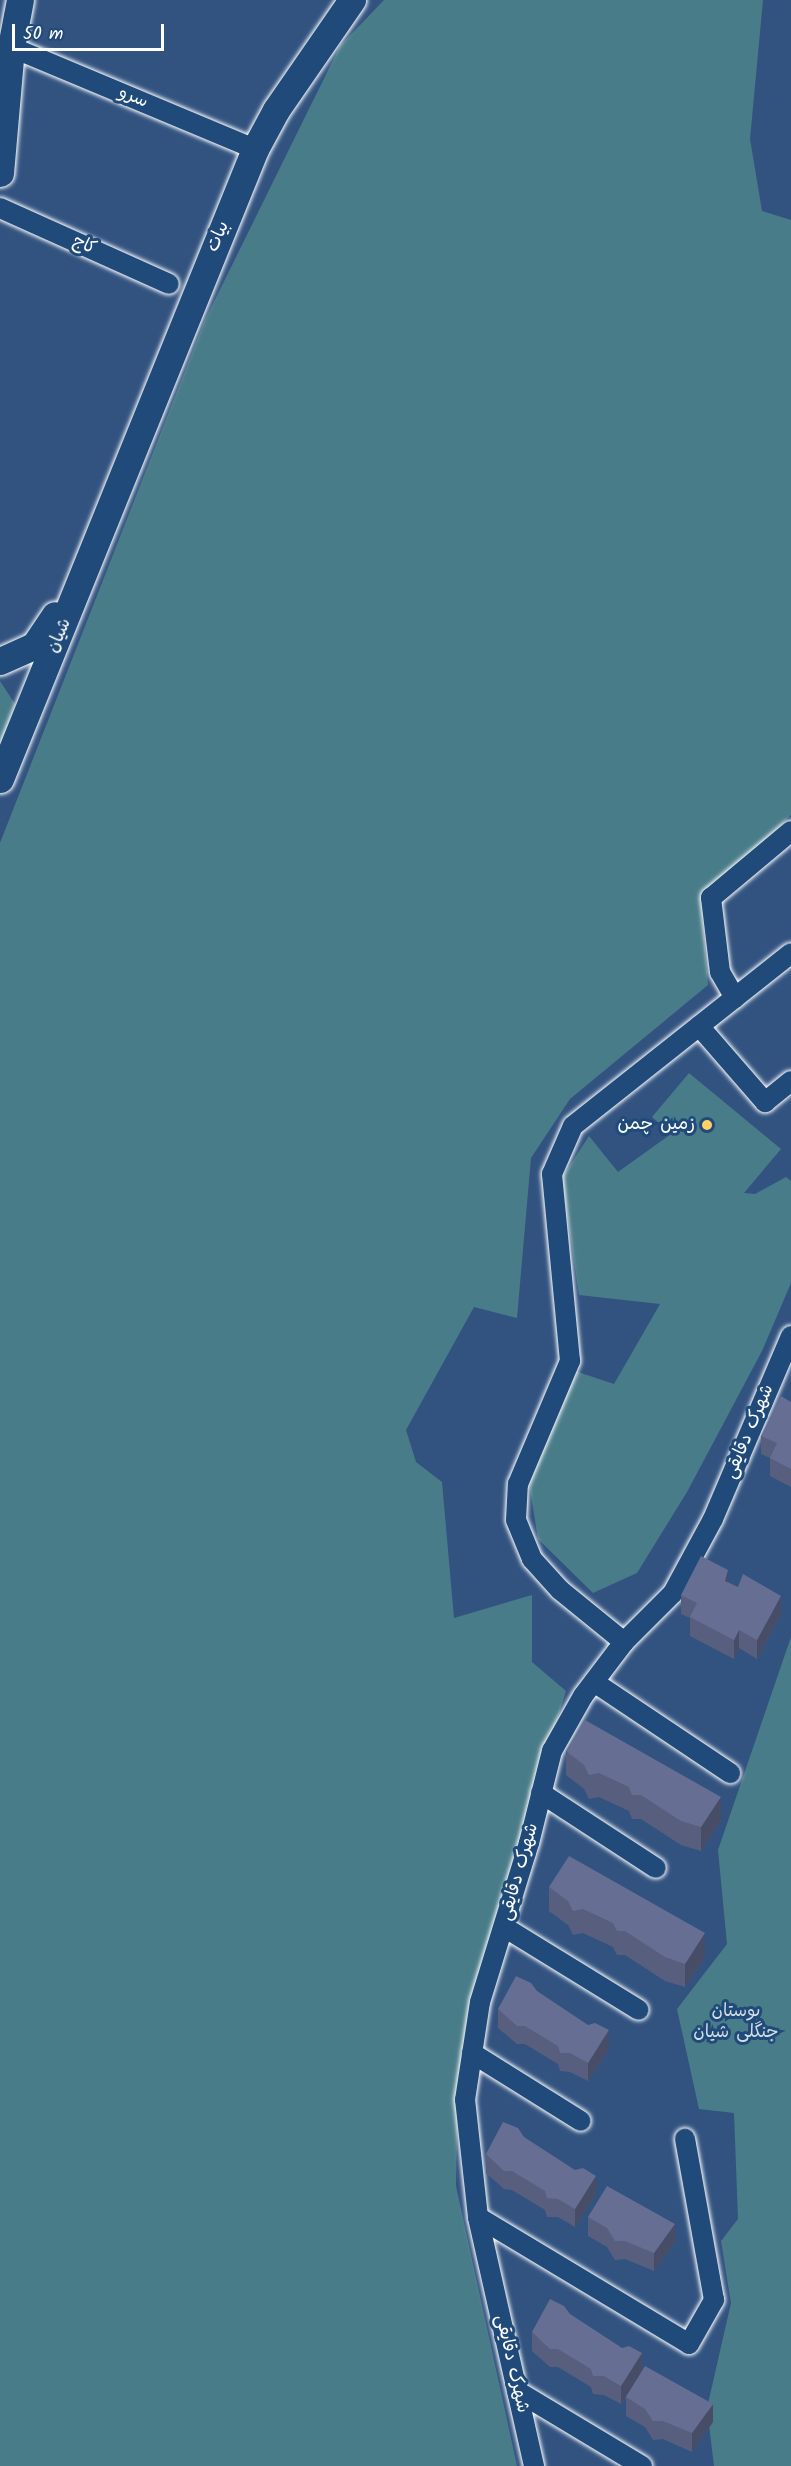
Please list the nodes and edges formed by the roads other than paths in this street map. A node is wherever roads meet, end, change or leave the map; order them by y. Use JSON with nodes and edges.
{"nodes":[{"id":1,"x":20,"y":0,"type":"edge"},
{"id":2,"x":352,"y":0,"type":"edge"},
{"id":3,"x":11,"y":47,"type":"junction"},
{"id":4,"x":3,"y":113,"type":"edge"},
{"id":5,"x":255,"y":149,"type":"junction"},
{"id":6,"x":0,"y":173,"type":"edge"},
{"id":7,"x":0,"y":208,"type":"edge"},
{"id":8,"x":169,"y":284,"type":"dead end"},
{"id":9,"x":118,"y":491,"type":"junction"},
{"id":10,"x":0,"y":661,"type":"edge"},
{"id":11,"x":29,"y":707,"type":"junction"},
{"id":12,"x":0,"y":779,"type":"edge"},
{"id":13,"x":791,"y":831,"type":"edge"},
{"id":14,"x":791,"y":953,"type":"edge"},
{"id":15,"x":735,"y":998,"type":"junction"},
{"id":16,"x":699,"y":1026,"type":"junction"},
{"id":17,"x":791,"y":1081,"type":"edge"},
{"id":18,"x":791,"y":1336,"type":"edge"},
{"id":19,"x":624,"y":1642,"type":"junction"},
{"id":20,"x":594,"y":1682,"type":"junction"},
{"id":21,"x":730,"y":1773,"type":"dead end"},
{"id":22,"x":541,"y":1793,"type":"junction"},
{"id":23,"x":656,"y":1868,"type":"dead end"},
{"id":24,"x":504,"y":1927,"type":"junction"},
{"id":25,"x":639,"y":2010,"type":"dead end"},
{"id":26,"x":472,"y":2053,"type":"junction"},
{"id":27,"x":581,"y":2121,"type":"dead end"},
{"id":28,"x":685,"y":2139,"type":"dead end"},
{"id":29,"x":478,"y":2217,"type":"junction"},
{"id":30,"x":517,"y":2391,"type":"junction"},
{"id":31,"x":534,"y":2466,"type":"edge"},
{"id":32,"x":642,"y":2466,"type":"edge"}],
"edges":[{"from":1,"to":3,"type":"main road"},
{"from":2,"to":5,"type":"main road","name":"بیات"},
{"from":3,"to":4,"type":"main road"},
{"from":3,"to":5,"type":"street","name":"سرو"},
{"from":4,"to":6,"type":"main road"},
{"from":5,"to":9,"type":"main road","name":"بیات"},
{"from":7,"to":8,"type":"street","name":"کاج"},
{"from":9,"to":10,"type":"main road"},
{"from":9,"to":11,"type":"main road","name":"شیان"},
{"from":10,"to":11,"type":"main road"},
{"from":11,"to":12,"type":"main road","name":"شیان"},
{"from":13,"to":15,"type":"street"},
{"from":14,"to":15,"type":"street"},
{"from":15,"to":16,"type":"street"},
{"from":16,"to":17,"type":"street"},
{"from":16,"to":19,"type":"street"},
{"from":18,"to":19,"type":"street","name":"شهرک دقایقی"},
{"from":19,"to":20,"type":"street","name":"شهرک دقایقی"},
{"from":20,"to":21,"type":"street"},
{"from":20,"to":22,"type":"street","name":"شهرک دقایقی"},
{"from":22,"to":23,"type":"street"},
{"from":22,"to":24,"type":"street","name":"شهرک دقایقی"},
{"from":24,"to":25,"type":"street"},
{"from":24,"to":26,"type":"street","name":"شهرک دقایقی"},
{"from":26,"to":27,"type":"street"},
{"from":26,"to":29,"type":"street","name":"شهرک دقایقی"},
{"from":28,"to":29,"type":"street"},
{"from":29,"to":30,"type":"street","name":"شهرک دقایقی"},
{"from":30,"to":31,"type":"street","name":"شهرک دقایقی"},
{"from":30,"to":32,"type":"street"}]}
